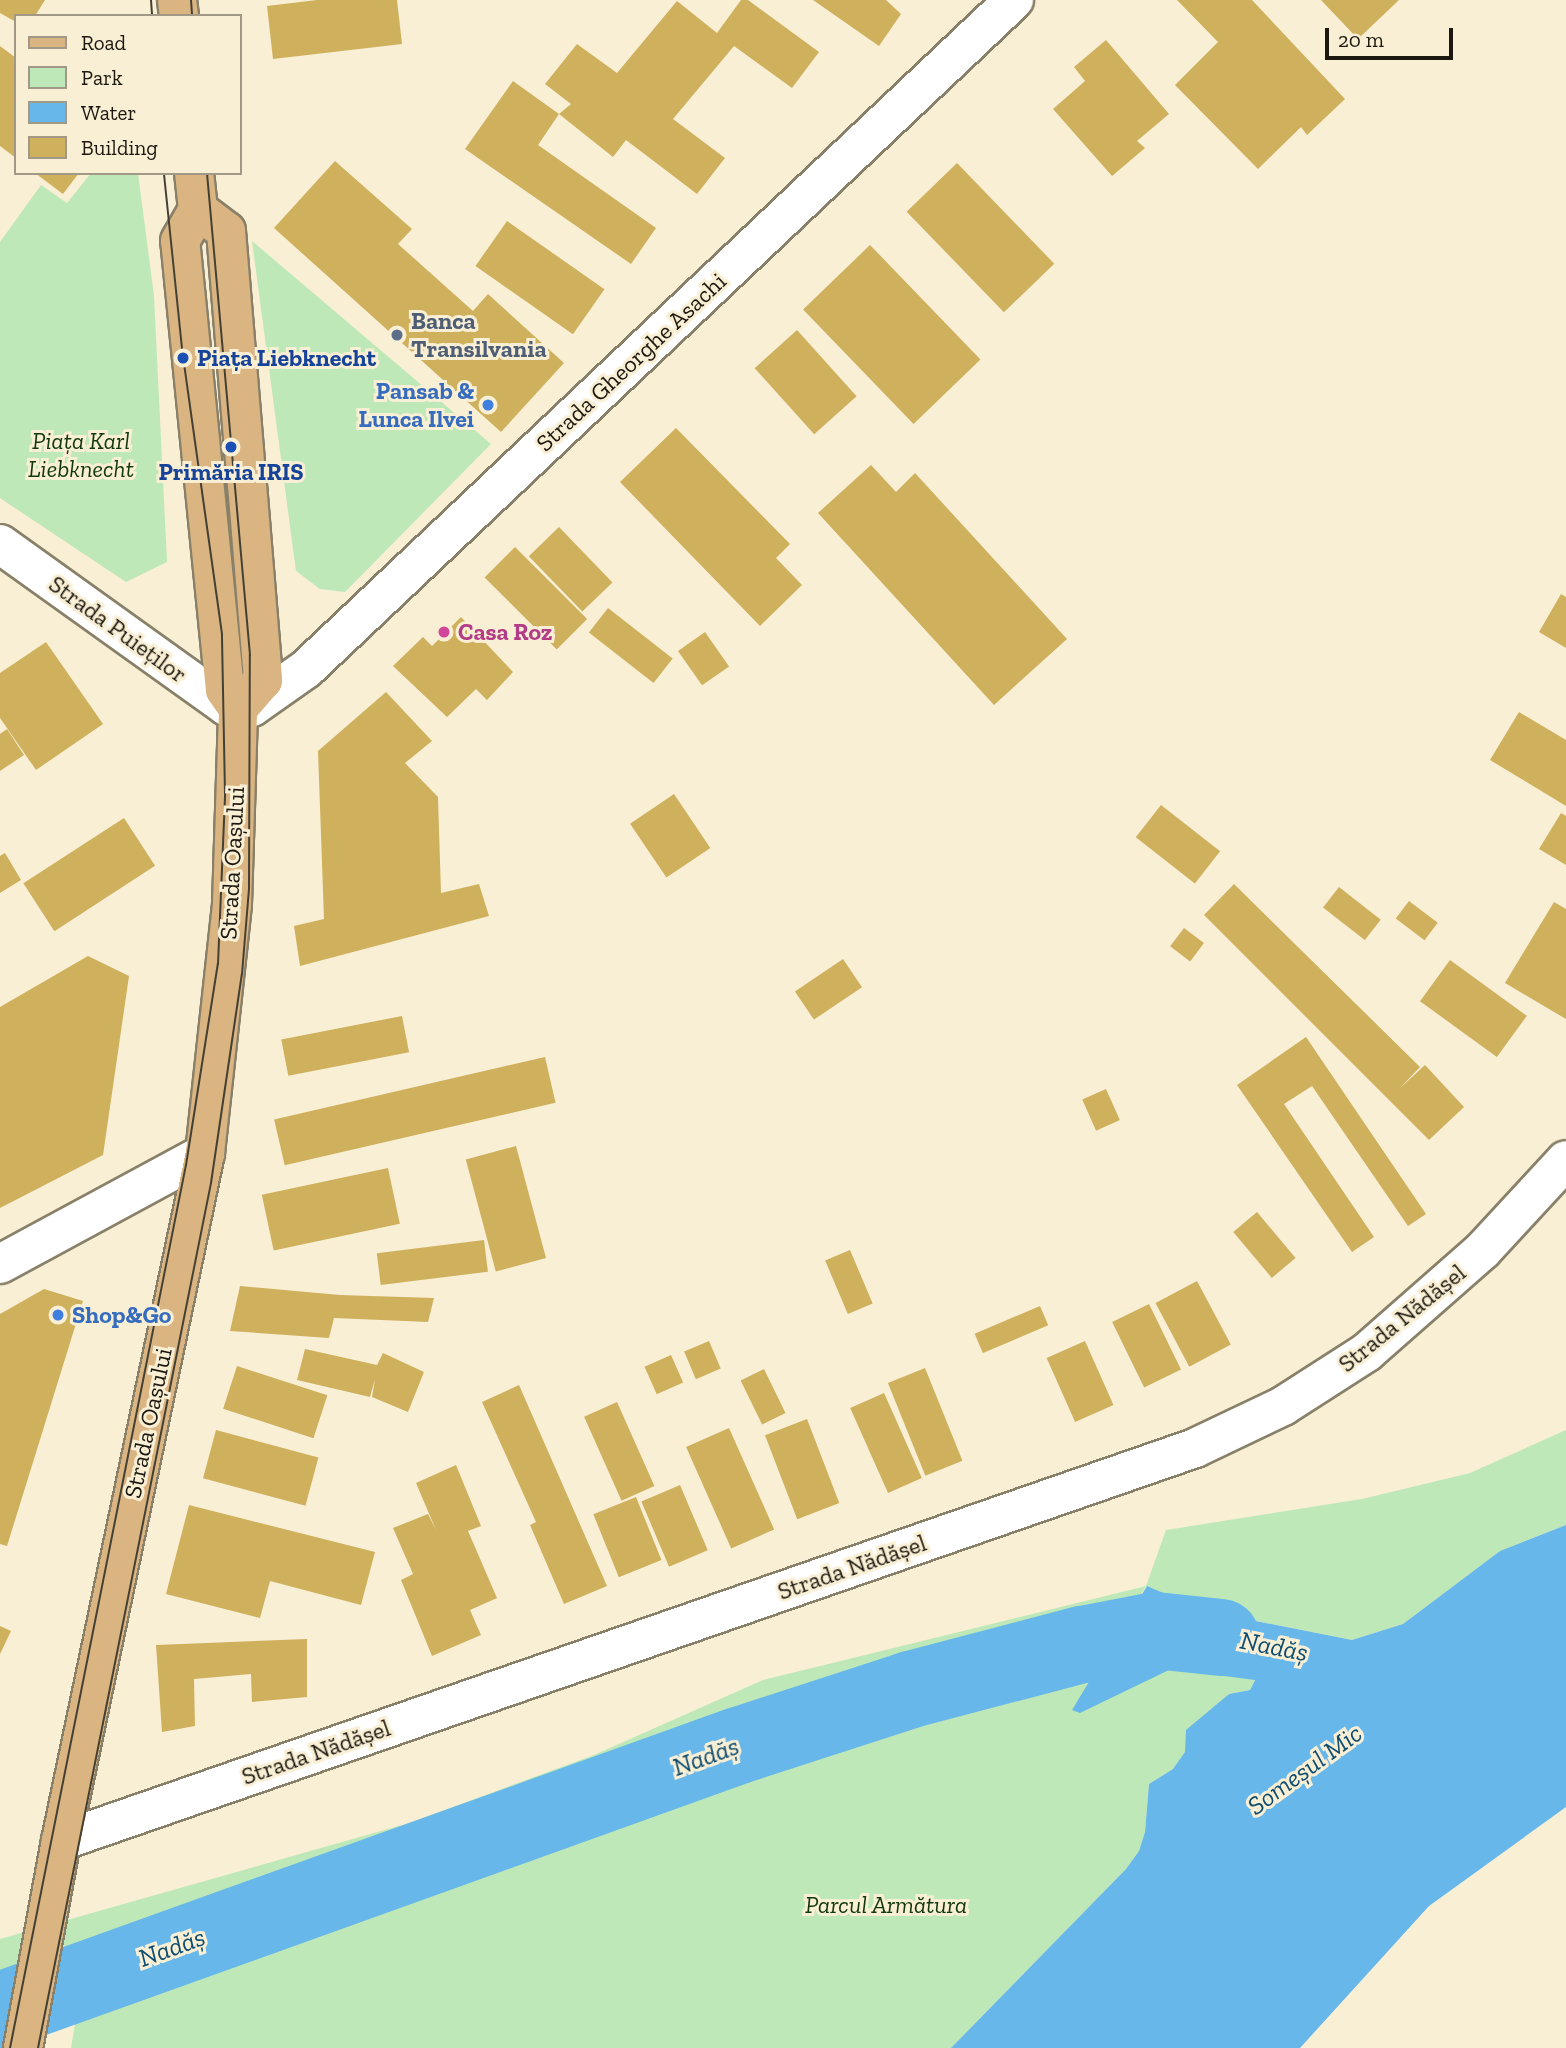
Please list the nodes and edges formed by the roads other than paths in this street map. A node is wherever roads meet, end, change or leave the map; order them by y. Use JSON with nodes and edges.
{"nodes":[{"id":1,"x":1014,"y":0,"type":"edge"},
{"id":2,"x":196,"y":191,"type":"edge"},
{"id":3,"x":0,"y":544,"type":"edge"},
{"id":4,"x":238,"y":709,"type":"junction"},
{"id":5,"x":205,"y":1153,"type":"junction"},
{"id":6,"x":1566,"y":1160,"type":"edge"},
{"id":7,"x":0,"y":1264,"type":"edge"},
{"id":8,"x":61,"y":1841,"type":"junction"},
{"id":9,"x":23,"y":2048,"type":"edge"}],
"edges":[{"from":1,"to":4,"type":"street","name":"Strada Gheorghe Asachi"},
{"from":2,"to":4,"type":"main road"},
{"from":3,"to":4,"type":"street","name":"Strada Puieților"},
{"from":4,"to":5,"type":"main road","name":"Strada Oașului"},
{"from":5,"to":7,"type":"street"},
{"from":5,"to":8,"type":"main road","name":"Strada Oașului"},
{"from":6,"to":8,"type":"street","name":"Strada Nădășel"},
{"from":8,"to":9,"type":"main road","name":"Strada Oașului"}]}
